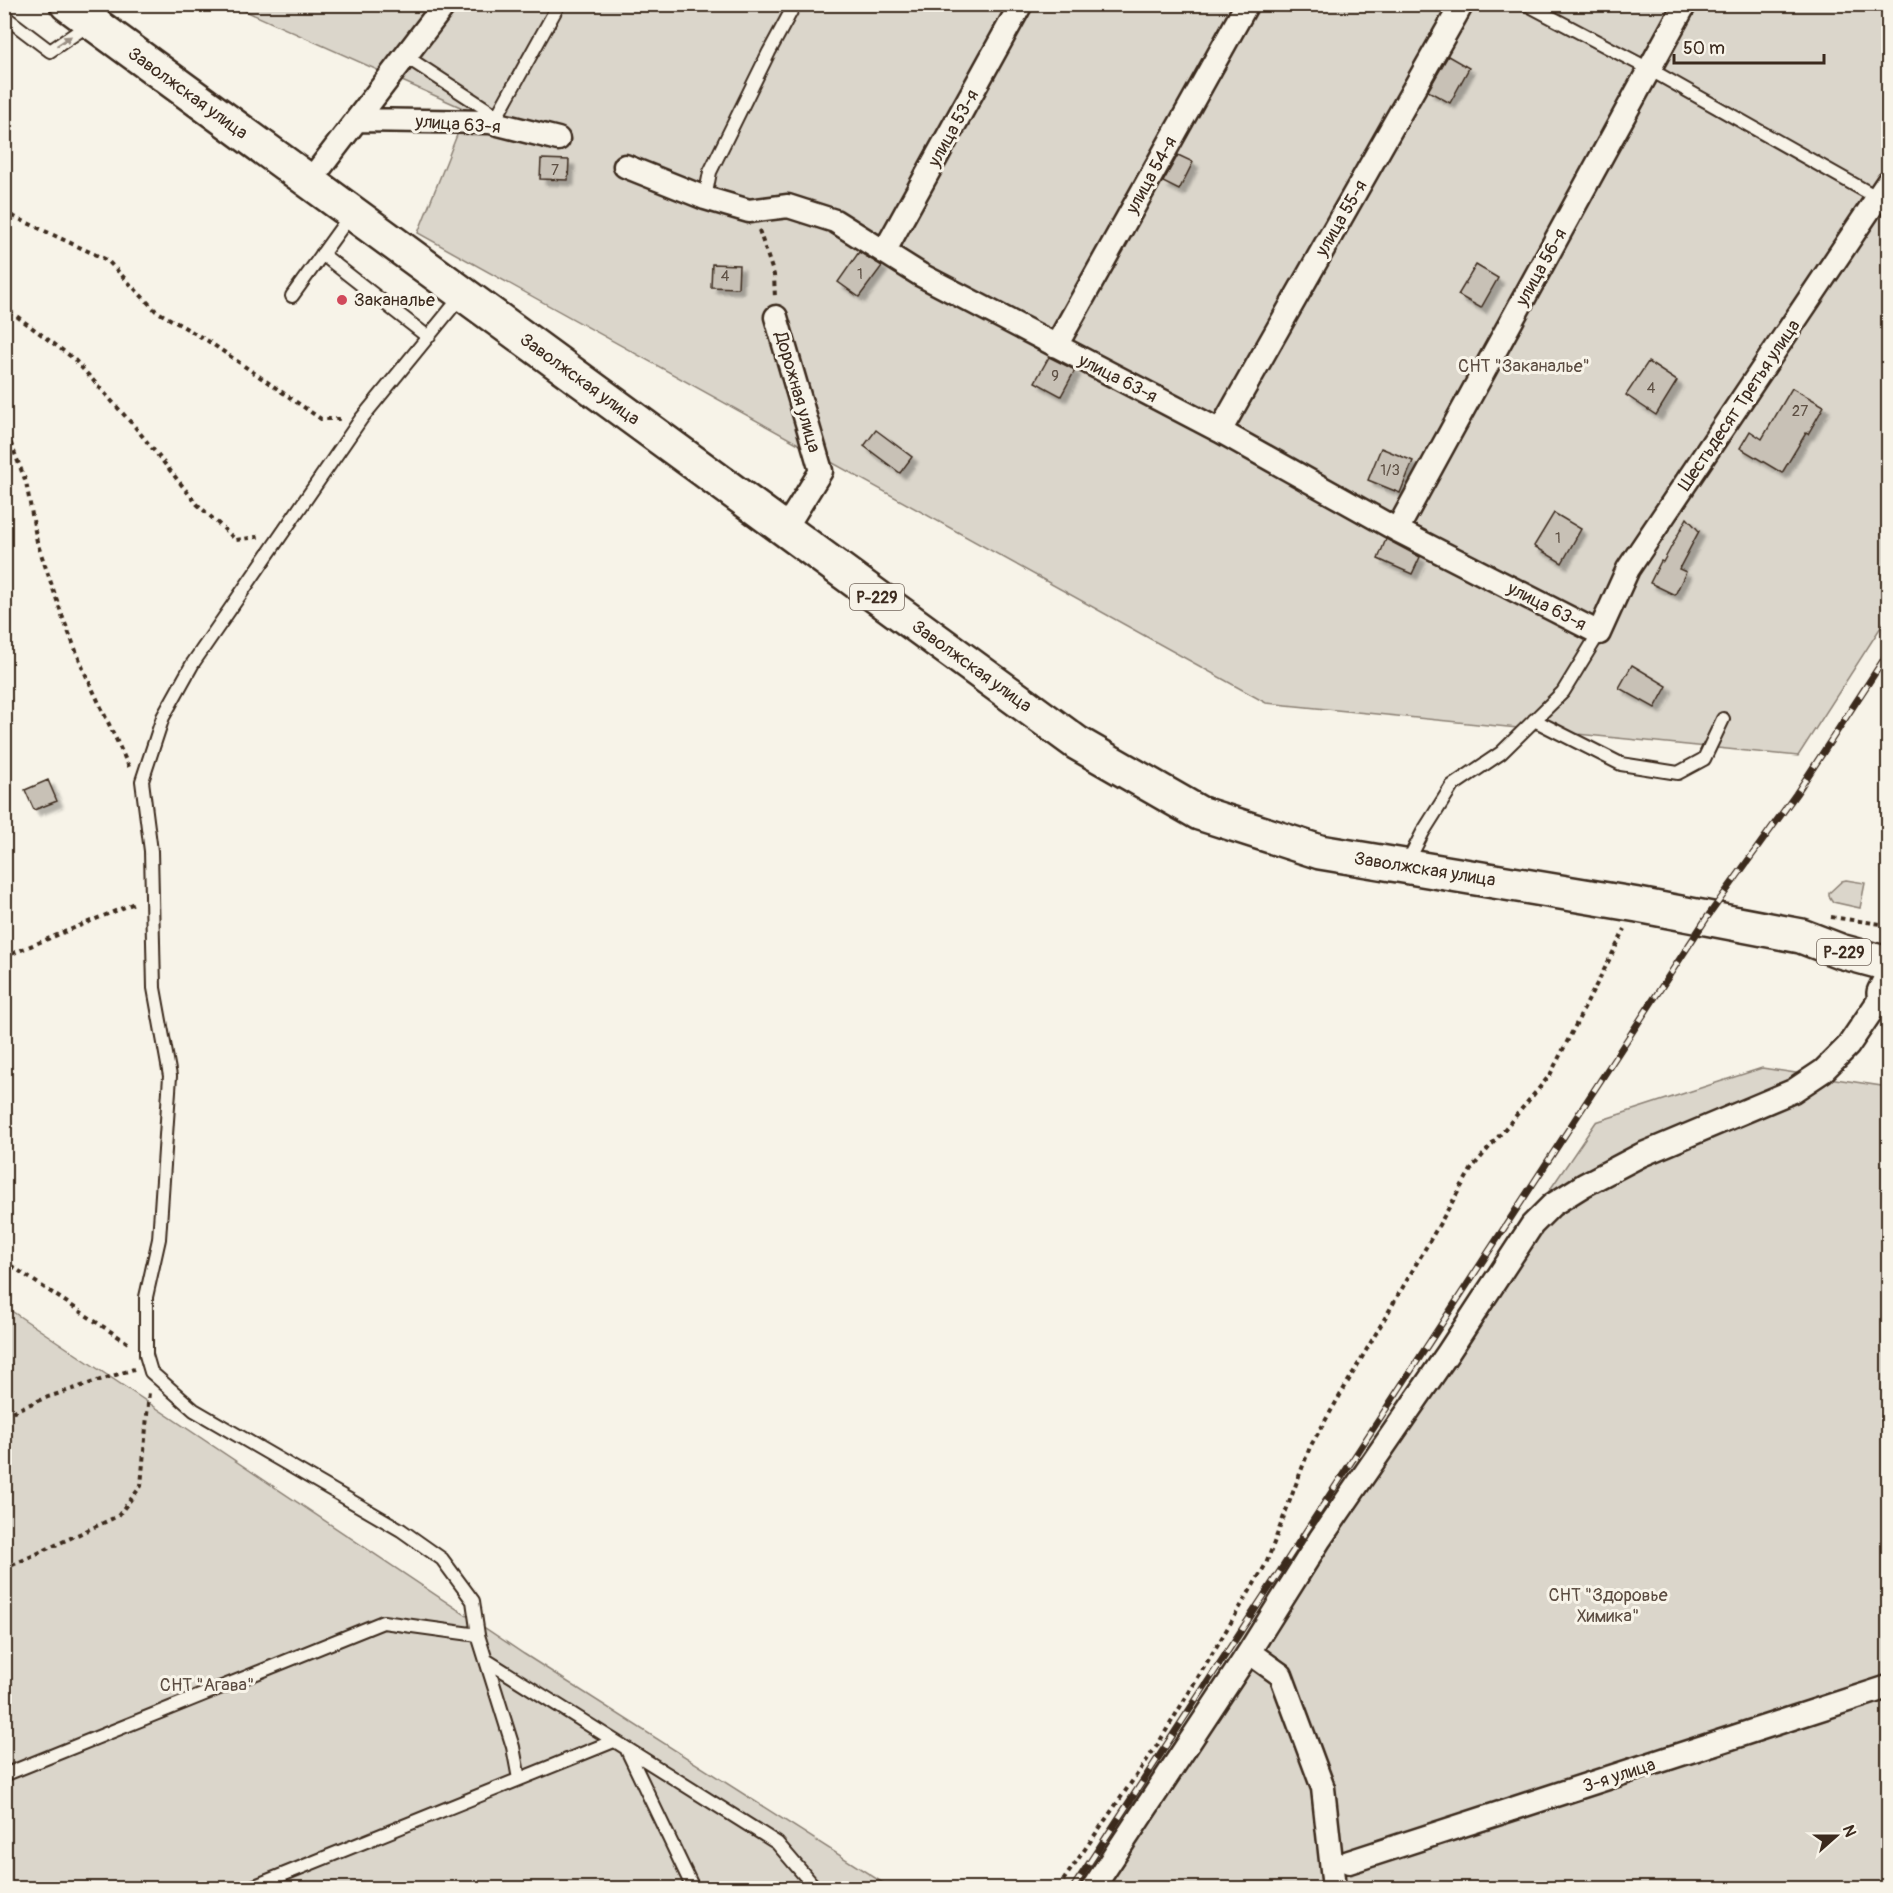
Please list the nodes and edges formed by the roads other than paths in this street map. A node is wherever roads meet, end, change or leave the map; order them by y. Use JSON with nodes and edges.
{"nodes":[{"id":1,"x":445,"y":4,"type":"edge"},
{"id":2,"x":559,"y":4,"type":"edge"},
{"id":3,"x":795,"y":4,"type":"edge"},
{"id":4,"x":1021,"y":4,"type":"edge"},
{"id":5,"x":1247,"y":4,"type":"edge"},
{"id":6,"x":1462,"y":4,"type":"edge"},
{"id":7,"x":1526,"y":4,"type":"edge"},
{"id":8,"x":1685,"y":4,"type":"edge"},
{"id":9,"x":79,"y":14,"type":"edge"},
{"id":10,"x":4,"y":16,"type":"edge"},
{"id":11,"x":405,"y":56,"type":"junction"},
{"id":12,"x":1649,"y":69,"type":"junction"},
{"id":13,"x":493,"y":119,"type":"junction"},
{"id":14,"x":357,"y":120,"type":"junction"},
{"id":15,"x":558,"y":139,"type":"dead end"},
{"id":16,"x":625,"y":166,"type":"dead end"},
{"id":17,"x":310,"y":181,"type":"junction"},
{"id":18,"x":1883,"y":190,"type":"edge"},
{"id":19,"x":705,"y":198,"type":"junction"},
{"id":20,"x":352,"y":212,"type":"junction"},
{"id":21,"x":884,"y":252,"type":"junction"},
{"id":22,"x":322,"y":254,"type":"junction"},
{"id":23,"x":464,"y":293,"type":"junction"},
{"id":24,"x":292,"y":296,"type":"dead end"},
{"id":25,"x":776,"y":317,"type":"road end"},
{"id":26,"x":428,"y":337,"type":"junction"},
{"id":27,"x":1056,"y":346,"type":"junction"},
{"id":28,"x":1220,"y":431,"type":"junction"},
{"id":29,"x":785,"y":529,"type":"junction"},
{"id":30,"x":1397,"y":530,"type":"junction"},
{"id":31,"x":1599,"y":633,"type":"junction"},
{"id":32,"x":1723,"y":719,"type":"dead end"},
{"id":33,"x":1534,"y":720,"type":"junction"},
{"id":34,"x":1406,"y":866,"type":"junction"},
{"id":35,"x":1801,"y":936,"type":"junction"},
{"id":36,"x":1888,"y":941,"type":"edge"},
{"id":37,"x":1887,"y":981,"type":"edge"},
{"id":38,"x":477,"y":1635,"type":"junction"},
{"id":39,"x":1249,"y":1652,"type":"junction"},
{"id":40,"x":486,"y":1660,"type":"junction"},
{"id":41,"x":1888,"y":1687,"type":"edge"},
{"id":42,"x":614,"y":1741,"type":"junction"},
{"id":43,"x":627,"y":1749,"type":"junction"},
{"id":44,"x":4,"y":1774,"type":"edge"},
{"id":45,"x":519,"y":1779,"type":"junction"},
{"id":46,"x":1349,"y":1862,"type":"dead end"},
{"id":47,"x":250,"y":1888,"type":"edge"},
{"id":48,"x":693,"y":1888,"type":"edge"},
{"id":49,"x":813,"y":1888,"type":"edge"},
{"id":50,"x":1093,"y":1888,"type":"edge"},
{"id":51,"x":1334,"y":1888,"type":"edge"}],
"edges":[{"from":1,"to":11,"type":"street"},
{"from":2,"to":13,"type":"lane"},
{"from":3,"to":19,"type":"lane"},
{"from":4,"to":21,"type":"street","name":"улица 53-я"},
{"from":5,"to":27,"type":"street","name":"улица 54-я"},
{"from":6,"to":28,"type":"street","name":"улица 55-я"},
{"from":7,"to":12,"type":"lane"},
{"from":8,"to":12,"type":"street","name":"улица 56-я"},
{"from":10,"to":9,"type":"lane","one_way":true},
{"from":9,"to":17,"type":"main road","name":"Заволжская улица","number":"Р-229"},
{"from":11,"to":13,"type":"lane"},
{"from":11,"to":14,"type":"street"},
{"from":12,"to":18,"type":"lane"},
{"from":12,"to":30,"type":"street","name":"улица 56-я"},
{"from":13,"to":14,"type":"street","name":"улица 63-я"},
{"from":13,"to":15,"type":"street","name":"улица 63-я"},
{"from":14,"to":17,"type":"street"},
{"from":16,"to":19,"type":"street","name":"улица 63-я"},
{"from":17,"to":20,"type":"main road","name":"Заволжская улица","number":"Р-229"},
{"from":18,"to":31,"type":"street","name":"Шестьдесят Третья улица"},
{"from":19,"to":21,"type":"street","name":"улица 63-я"},
{"from":20,"to":22,"type":"lane"},
{"from":20,"to":23,"type":"main road","name":"Заволжская улица","number":"Р-229"},
{"from":21,"to":27,"type":"street","name":"улица 63-я"},
{"from":22,"to":24,"type":"lane"},
{"from":22,"to":26,"type":"lane"},
{"from":23,"to":26,"type":"lane"},
{"from":23,"to":29,"type":"main road","name":"Заволжская улица","number":"Р-229"},
{"from":25,"to":29,"type":"street","name":"Дорожная улица"},
{"from":26,"to":38,"type":"lane"},
{"from":27,"to":28,"type":"street","name":"улица 63-я"},
{"from":28,"to":30,"type":"street","name":"улица 63-я"},
{"from":29,"to":34,"type":"main road","name":"Заволжская улица","number":"Р-229"},
{"from":30,"to":31,"type":"street","name":"улица 63-я"},
{"from":31,"to":33,"type":"lane"},
{"from":32,"to":33,"type":"lane"},
{"from":33,"to":34,"type":"lane"},
{"from":34,"to":35,"type":"main road","name":"Заволжская улица","number":"Р-229"},
{"from":35,"to":36,"type":"main road"},
{"from":35,"to":37,"type":"main road","name":"Заволжская улица","number":"Р-229"},
{"from":37,"to":39,"type":"street"},
{"from":38,"to":40,"type":"lane"},
{"from":38,"to":44,"type":"lane"},
{"from":39,"to":50,"type":"street"},
{"from":39,"to":51,"type":"street"},
{"from":40,"to":42,"type":"lane"},
{"from":40,"to":45,"type":"lane"},
{"from":41,"to":46,"type":"street","name":"3-я улица"},
{"from":42,"to":43,"type":"lane"},
{"from":42,"to":45,"type":"lane"},
{"from":43,"to":48,"type":"lane"},
{"from":43,"to":49,"type":"lane"},
{"from":45,"to":47,"type":"lane"}]}
